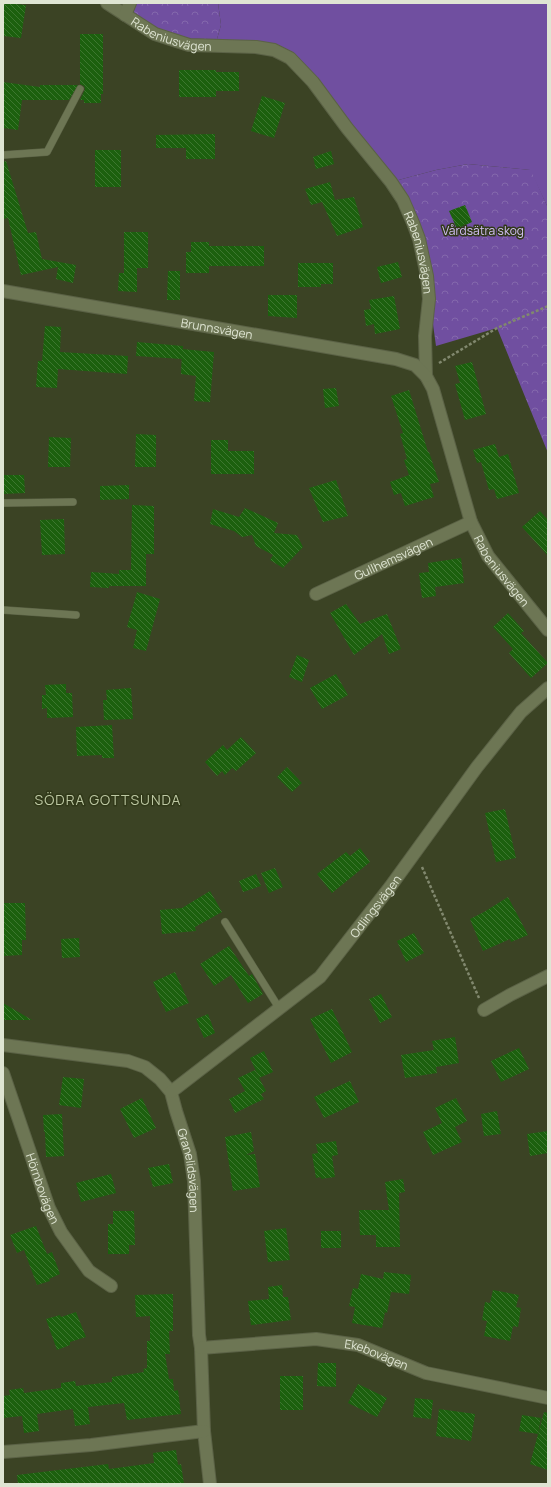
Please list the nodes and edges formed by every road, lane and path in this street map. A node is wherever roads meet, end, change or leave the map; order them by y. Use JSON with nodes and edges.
{"nodes":[{"id":1,"x":107,"y":3,"type":"edge"},
{"id":2,"x":130,"y":3,"type":"edge"},
{"id":3,"x":125,"y":15,"type":"junction"},
{"id":4,"x":80,"y":89,"type":"dead end"},
{"id":5,"x":3,"y":155,"type":"edge"},
{"id":6,"x":3,"y":291,"type":"edge"},
{"id":7,"x":548,"y":306,"type":"edge"},
{"id":8,"x":426,"y":376,"type":"junction"},
{"id":9,"x":74,"y":502,"type":"dead end"},
{"id":10,"x":3,"y":503,"type":"edge"},
{"id":11,"x":471,"y":522,"type":"junction"},
{"id":12,"x":316,"y":594,"type":"dead end"},
{"id":13,"x":3,"y":610,"type":"edge"},
{"id":14,"x":76,"y":615,"type":"dead end"},
{"id":15,"x":548,"y":630,"type":"edge"},
{"id":16,"x":548,"y":688,"type":"edge"},
{"id":17,"x":415,"y":852,"type":"junction"},
{"id":18,"x":225,"y":922,"type":"dead end"},
{"id":19,"x":548,"y":976,"type":"edge"},
{"id":20,"x":279,"y":1008,"type":"junction"},
{"id":21,"x":484,"y":1010,"type":"joint"},
{"id":22,"x":3,"y":1045,"type":"edge"},
{"id":23,"x":3,"y":1073,"type":"edge"},
{"id":24,"x":171,"y":1092,"type":"junction"},
{"id":25,"x":111,"y":1286,"type":"dead end"},
{"id":26,"x":201,"y":1348,"type":"junction"},
{"id":27,"x":548,"y":1398,"type":"edge"},
{"id":28,"x":204,"y":1431,"type":"junction"},
{"id":29,"x":3,"y":1452,"type":"edge"},
{"id":30,"x":210,"y":1484,"type":"edge"}],
"edges":[{"from":1,"to":3,"type":"street","name":"Rabeniusvägen"},
{"from":2,"to":3,"type":"street","name":"Rabeniusvägen"},
{"from":3,"to":8,"type":"street","name":"Rabeniusvägen"},
{"from":4,"to":5,"type":"lane"},
{"from":6,"to":8,"type":"street","name":"Brunnsvägen"},
{"from":7,"to":8,"type":"path"},
{"from":8,"to":11,"type":"street","name":"Rabeniusvägen"},
{"from":9,"to":10,"type":"lane"},
{"from":11,"to":12,"type":"street","name":"Gullhemsvägen"},
{"from":11,"to":15,"type":"street","name":"Rabeniusvägen"},
{"from":13,"to":14,"type":"lane"},
{"from":16,"to":17,"type":"street","name":"Odlingsvägen"},
{"from":17,"to":20,"type":"street","name":"Odlingsvägen"},
{"from":17,"to":21,"type":"path"},
{"from":18,"to":20,"type":"lane"},
{"from":19,"to":21,"type":"street"},
{"from":20,"to":24,"type":"street","name":"Odlingsvägen"},
{"from":22,"to":24,"type":"street","name":"Granelidsvägen"},
{"from":23,"to":25,"type":"street","name":"Hörnbovägen"},
{"from":24,"to":26,"type":"street","name":"Granelidsvägen"},
{"from":26,"to":27,"type":"street","name":"Ekebovägen"},
{"from":26,"to":28,"type":"street","name":"Granelidsvägen"},
{"from":28,"to":29,"type":"street"},
{"from":28,"to":30,"type":"street","name":"Granelidsvägen"}]}
